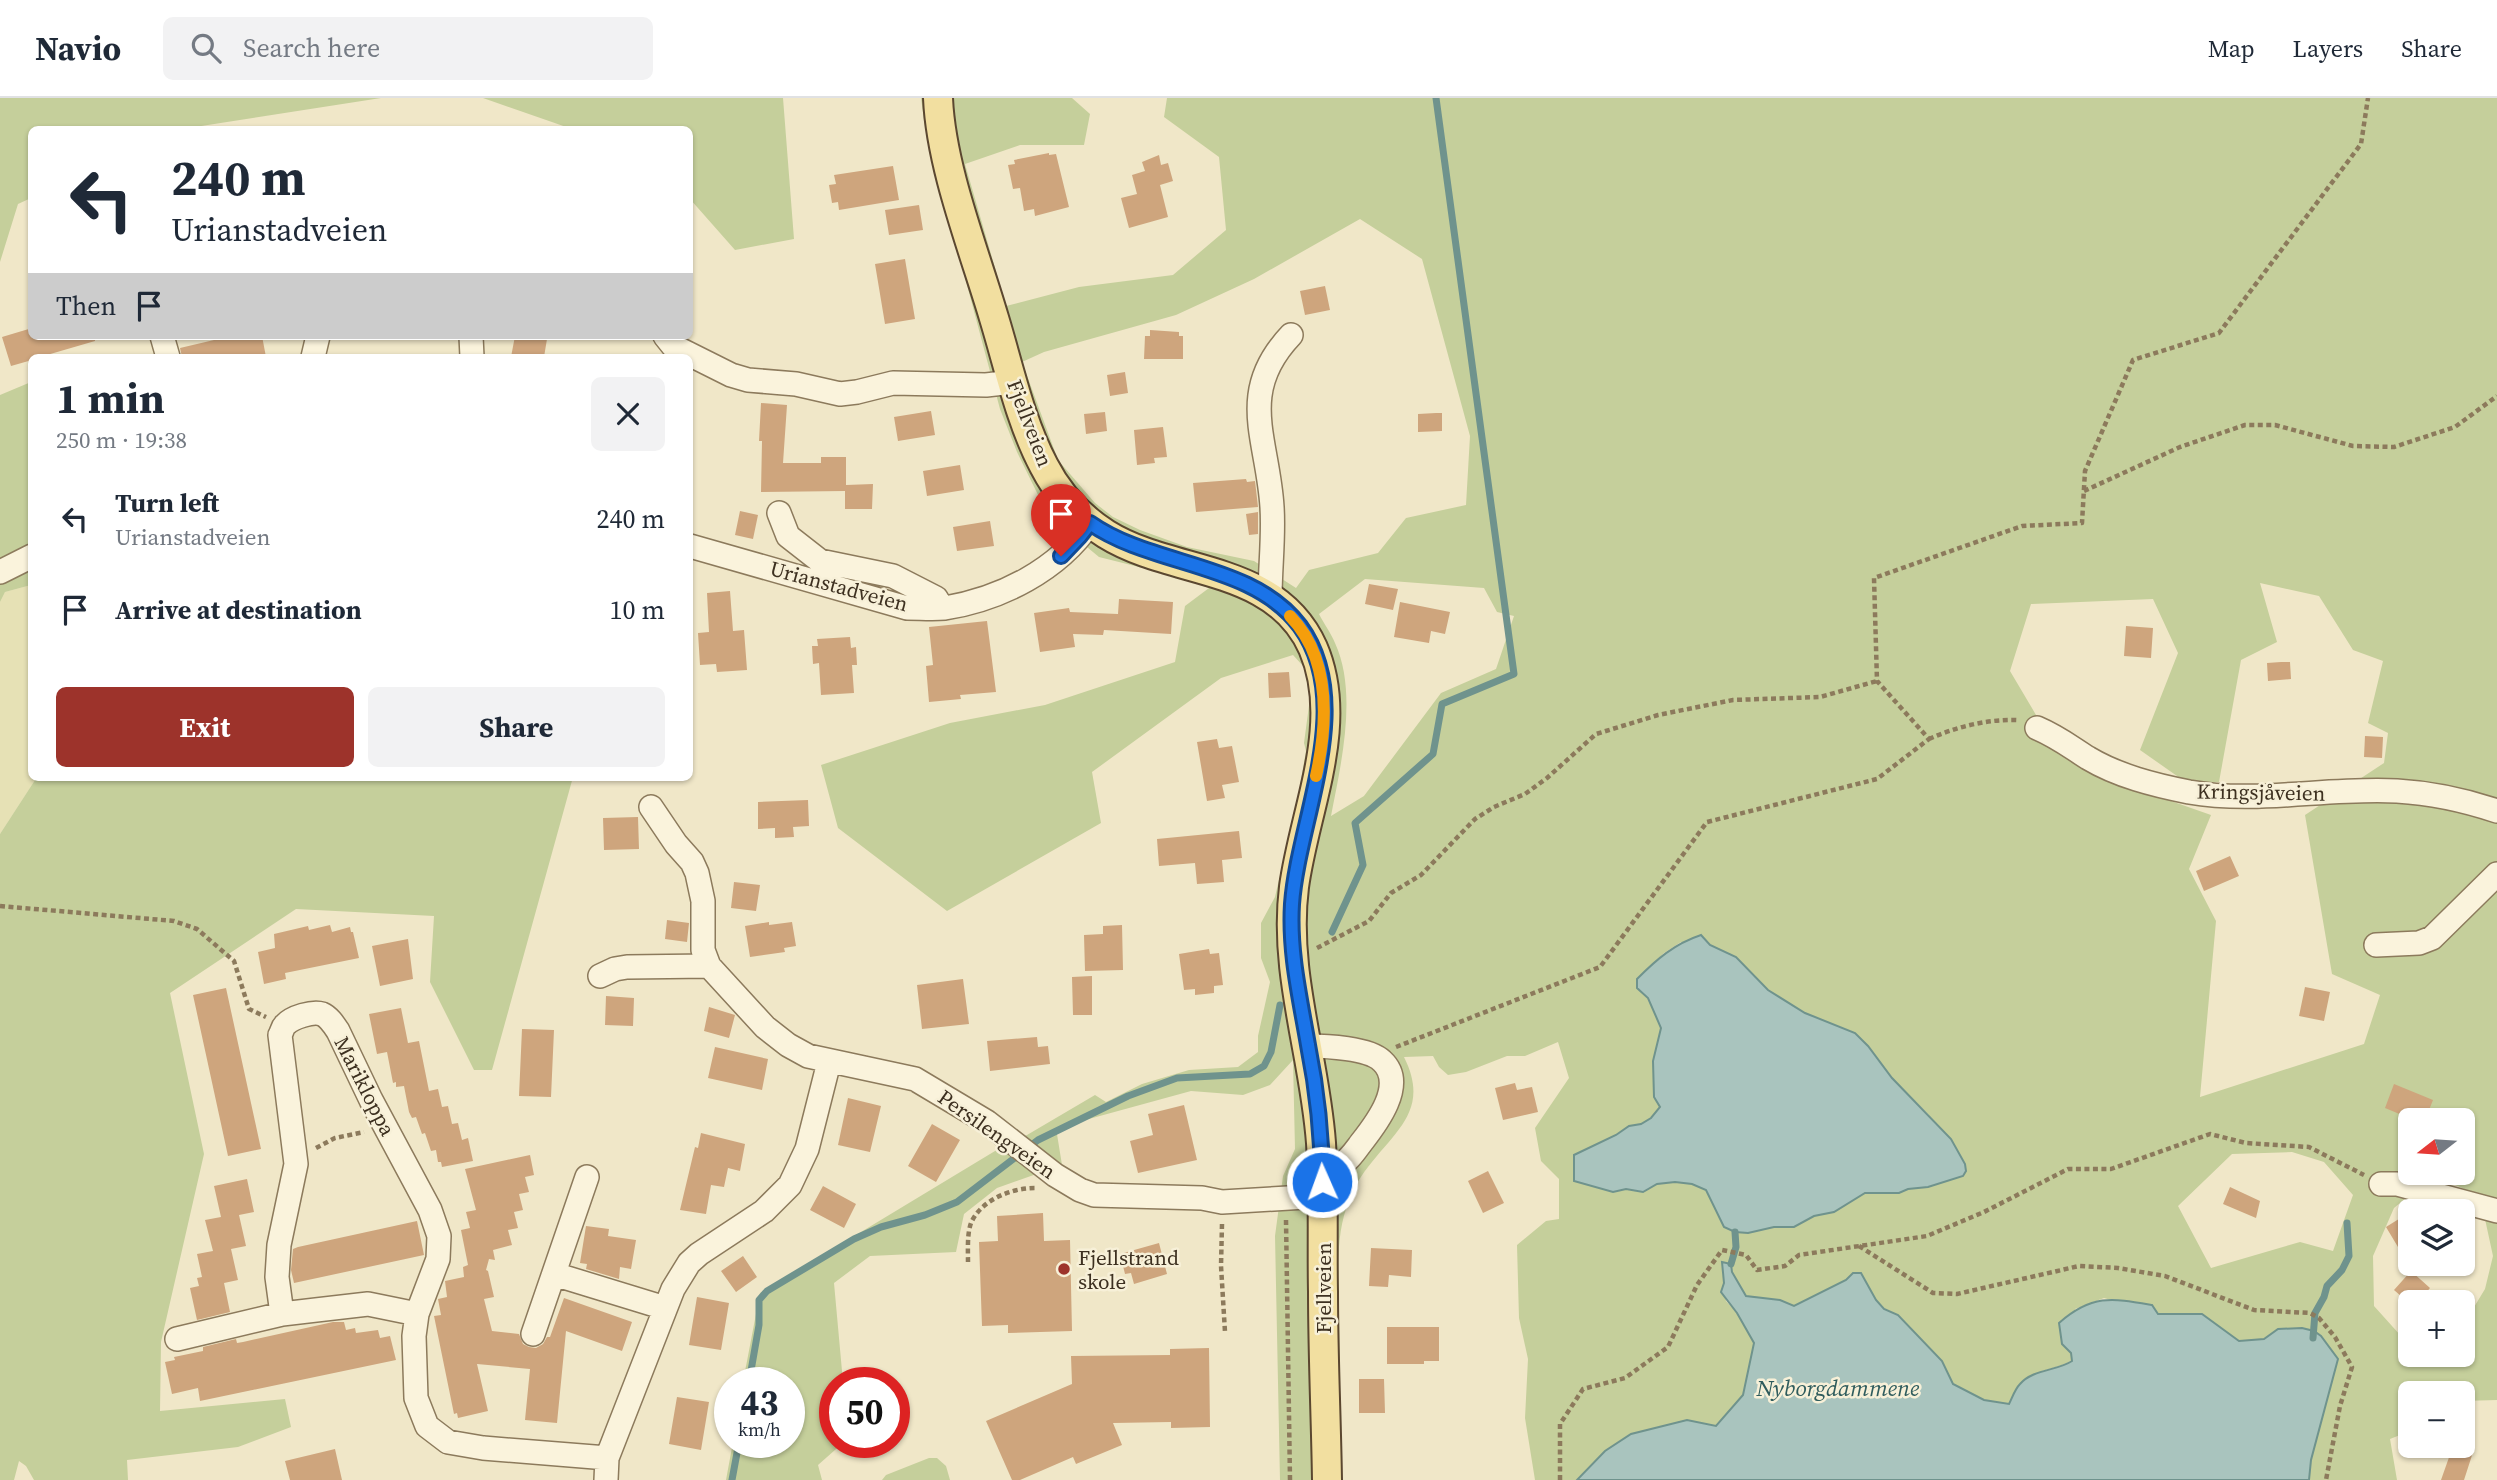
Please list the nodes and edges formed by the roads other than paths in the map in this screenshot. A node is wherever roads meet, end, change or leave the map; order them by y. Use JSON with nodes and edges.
{"nodes":[{"id":1,"x":938,"y":98,"type":"edge"},
{"id":2,"x":1291,"y":335,"type":"dead end"},
{"id":3,"x":668,"y":340,"type":"edge"},
{"id":4,"x":689,"y":354,"type":"edge"},
{"id":5,"x":693,"y":356,"type":"edge"},
{"id":6,"x":1013,"y":382,"type":"junction"},
{"id":7,"x":779,"y":513,"type":"dead end"},
{"id":8,"x":1090,"y":523,"type":"junction"},
{"id":9,"x":693,"y":547,"type":"edge"},
{"id":10,"x":28,"y":558,"type":"edge"},
{"id":11,"x":0,"y":572,"type":"edge"},
{"id":12,"x":1270,"y":598,"type":"junction"},
{"id":13,"x":942,"y":608,"type":"junction"},
{"id":14,"x":2037,"y":728,"type":"road end"},
{"id":15,"x":651,"y":807,"type":"dead end"},
{"id":16,"x":2497,"y":811,"type":"edge"},
{"id":17,"x":2497,"y":874,"type":"edge"},
{"id":18,"x":2376,"y":945,"type":"dead end"},
{"id":19,"x":709,"y":966,"type":"junction"},
{"id":20,"x":600,"y":976,"type":"dead end"},
{"id":21,"x":1308,"y":1046,"type":"junction"},
{"id":22,"x":829,"y":1062,"type":"junction"},
{"id":23,"x":1322,"y":1168,"type":"junction"},
{"id":24,"x":587,"y":1177,"type":"dead end"},
{"id":25,"x":2381,"y":1184,"type":"road end"},
{"id":26,"x":1322,"y":1196,"type":"junction"},
{"id":27,"x":2497,"y":1211,"type":"edge"},
{"id":28,"x":554,"y":1274,"type":"junction"},
{"id":29,"x":665,"y":1308,"type":"junction"},
{"id":30,"x":282,"y":1314,"type":"junction"},
{"id":31,"x":417,"y":1314,"type":"junction"},
{"id":32,"x":533,"y":1334,"type":"dead end"},
{"id":33,"x":177,"y":1339,"type":"dead end"},
{"id":34,"x":606,"y":1469,"type":"edge"},
{"id":35,"x":1327,"y":1480,"type":"edge"}],
"edges":[{"from":1,"to":6,"type":"main road","name":"Fjellveien"},
{"from":2,"to":12,"type":"street"},
{"from":3,"to":4,"type":"street"},
{"from":5,"to":6,"type":"street"},
{"from":6,"to":8,"type":"main road","name":"Fjellveien"},
{"from":7,"to":13,"type":"street"},
{"from":8,"to":12,"type":"main road","name":"Fjellveien"},
{"from":8,"to":13,"type":"street","name":"Urianstadveien"},
{"from":9,"to":13,"type":"street","name":"Urianstadveien"},
{"from":10,"to":11,"type":"street"},
{"from":12,"to":21,"type":"main road","name":"Fjellveien"},
{"from":14,"to":16,"type":"street","name":"Kringsjåveien"},
{"from":15,"to":19,"type":"street"},
{"from":17,"to":18,"type":"street"},
{"from":19,"to":20,"type":"street"},
{"from":19,"to":22,"type":"street","name":"Persilengveien"},
{"from":21,"to":23,"type":"main road","name":"Fjellveien"},
{"from":21,"to":23,"type":"street"},
{"from":22,"to":26,"type":"street","name":"Persilengveien"},
{"from":22,"to":29,"type":"street","name":"Marikloppa"},
{"from":23,"to":26,"type":"main road","name":"Fjellveien"},
{"from":24,"to":28,"type":"street"},
{"from":25,"to":27,"type":"street"},
{"from":26,"to":35,"type":"main road","name":"Fjellveien"},
{"from":28,"to":29,"type":"street"},
{"from":28,"to":32,"type":"street"},
{"from":29,"to":34,"type":"street","name":"Marikloppa"},
{"from":30,"to":31,"type":"street"},
{"from":30,"to":31,"type":"street","name":"Marikloppa"},
{"from":30,"to":33,"type":"street"},
{"from":31,"to":34,"type":"street","name":"Marikloppa"}]}
